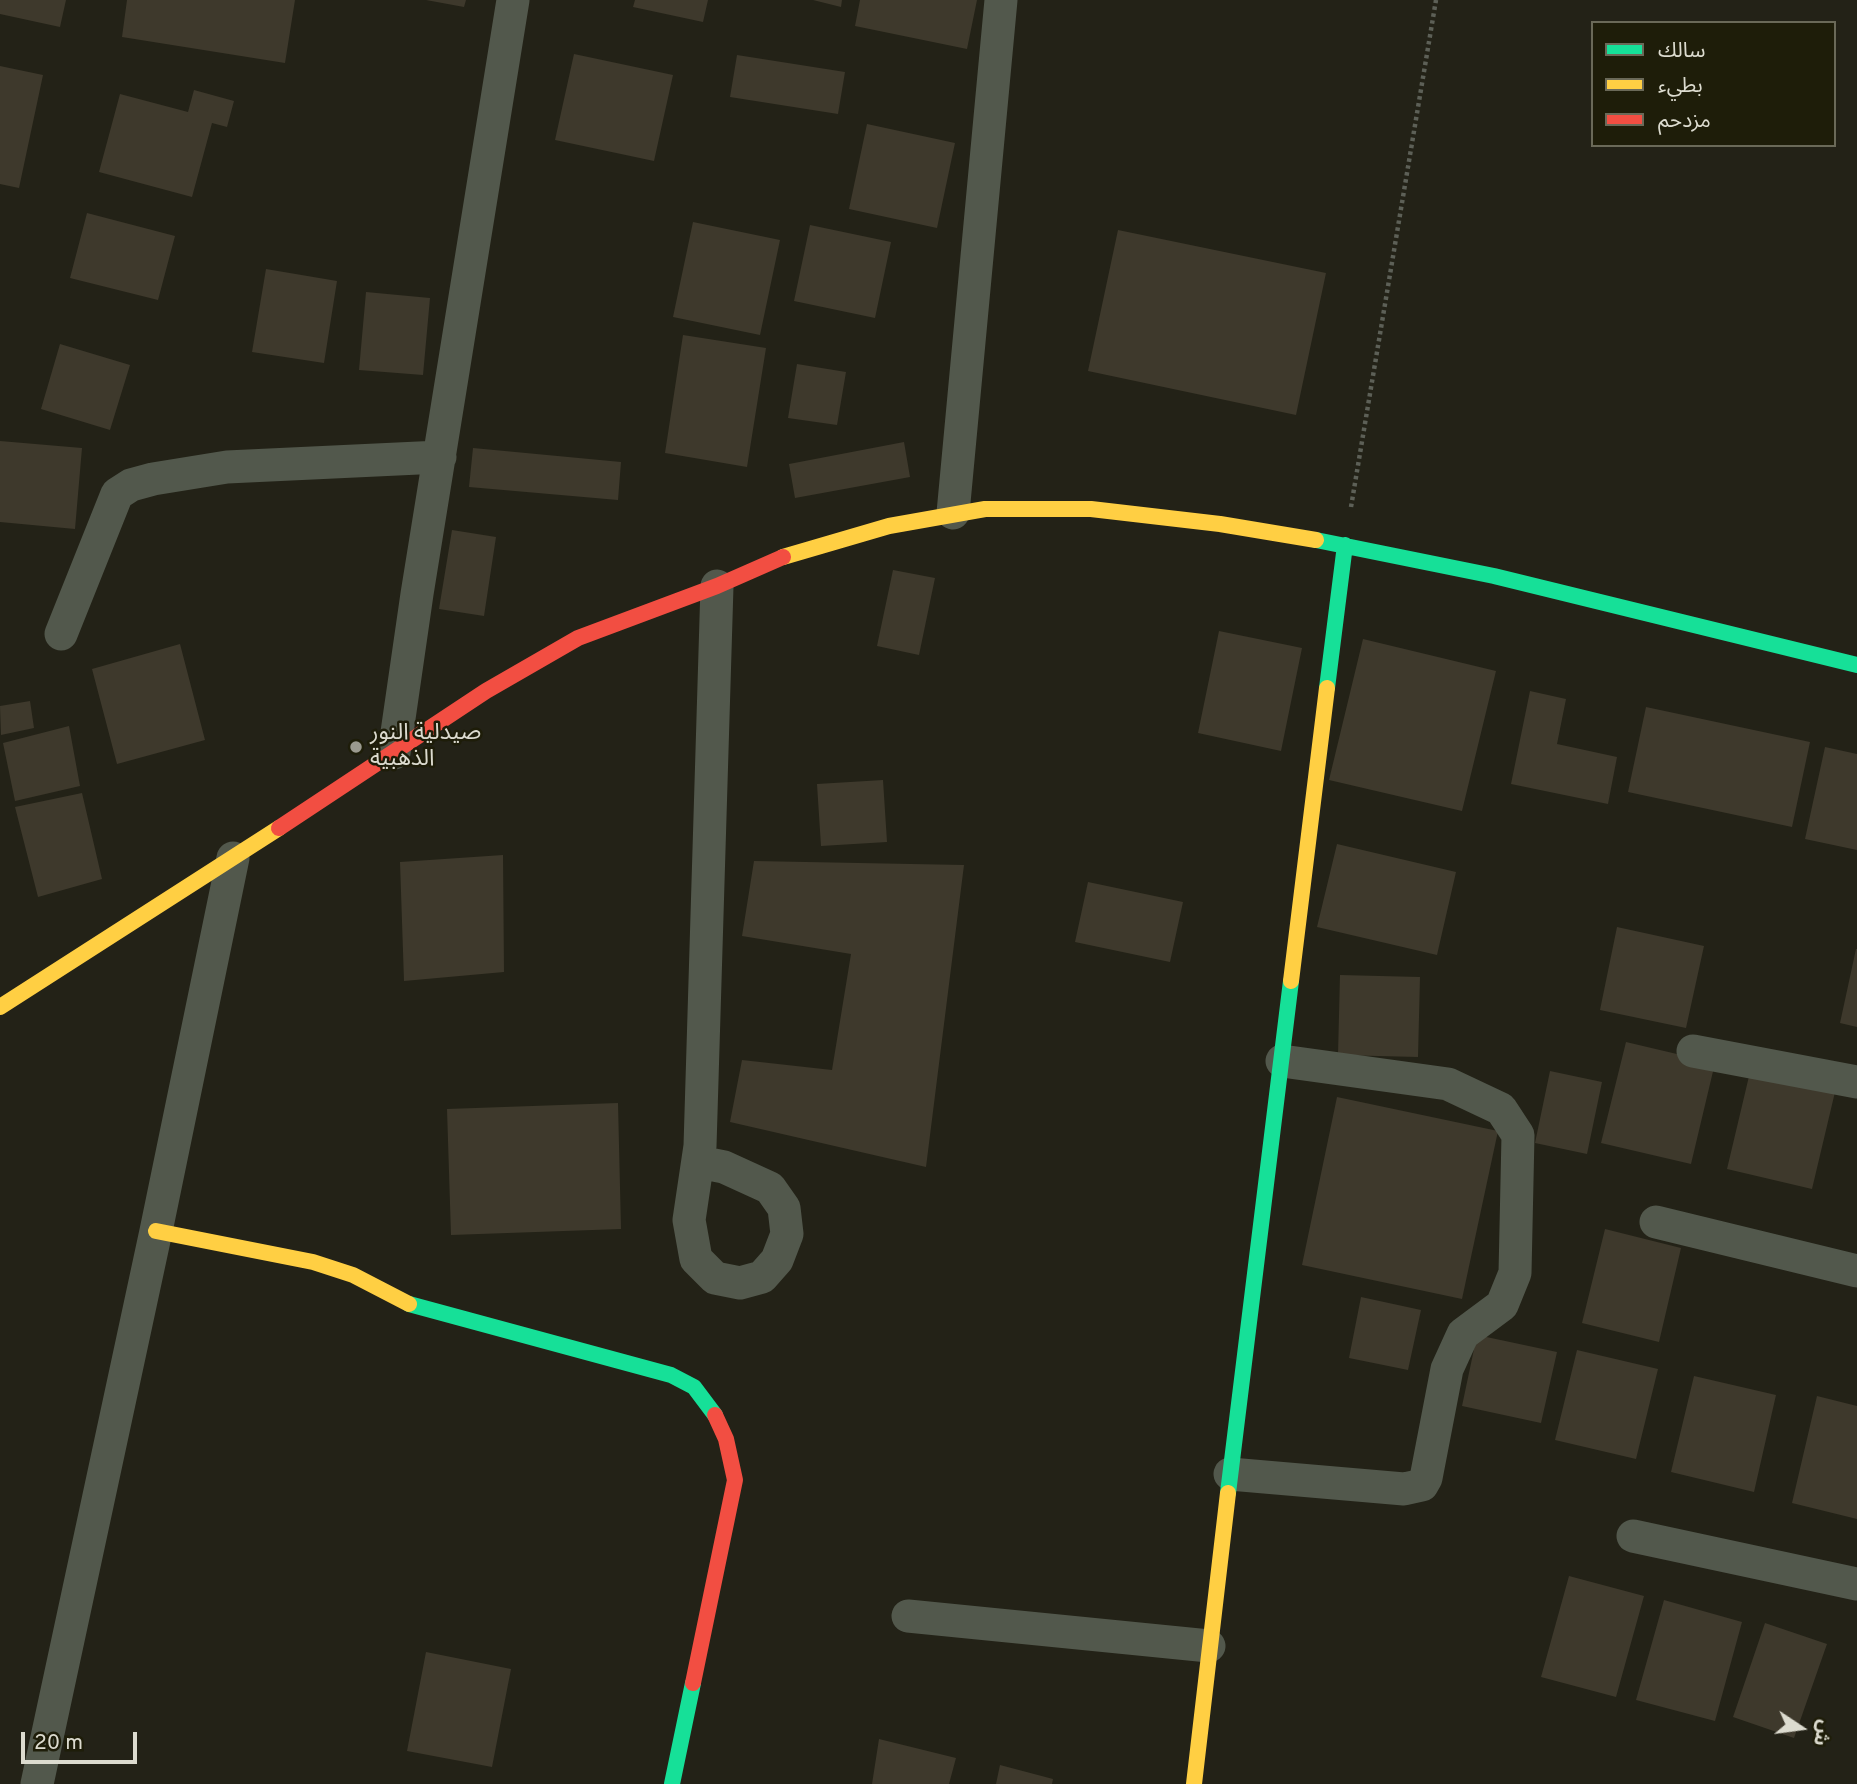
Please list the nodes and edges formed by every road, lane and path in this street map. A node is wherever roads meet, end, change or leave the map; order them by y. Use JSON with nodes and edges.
{"nodes":[{"id":1,"x":513,"y":0,"type":"edge"},
{"id":2,"x":1001,"y":0,"type":"edge"},
{"id":3,"x":1436,"y":0,"type":"edge"},
{"id":4,"x":440,"y":457,"type":"junction"},
{"id":5,"x":953,"y":513,"type":"junction"},
{"id":6,"x":1345,"y":545,"type":"junction"},
{"id":7,"x":717,"y":586,"type":"junction"},
{"id":8,"x":61,"y":634,"type":"dead end"},
{"id":9,"x":1857,"y":665,"type":"edge"},
{"id":10,"x":394,"y":753,"type":"junction"},
{"id":11,"x":233,"y":858,"type":"junction"},
{"id":12,"x":0,"y":1007,"type":"edge"},
{"id":13,"x":1693,"y":1051,"type":"dead end"},
{"id":14,"x":1282,"y":1061,"type":"junction"},
{"id":15,"x":1857,"y":1082,"type":"edge"},
{"id":16,"x":699,"y":1162,"type":"dead end"},
{"id":17,"x":1656,"y":1222,"type":"dead end"},
{"id":18,"x":156,"y":1231,"type":"junction"},
{"id":19,"x":1857,"y":1271,"type":"edge"},
{"id":20,"x":1230,"y":1474,"type":"junction"},
{"id":21,"x":1633,"y":1536,"type":"dead end"},
{"id":22,"x":1857,"y":1584,"type":"edge"},
{"id":23,"x":908,"y":1616,"type":"dead end"},
{"id":24,"x":1209,"y":1646,"type":"junction"},
{"id":25,"x":37,"y":1784,"type":"edge"},
{"id":26,"x":672,"y":1784,"type":"edge"},
{"id":27,"x":1194,"y":1784,"type":"edge"}],
"edges":[{"from":1,"to":4,"type":"street"},
{"from":2,"to":5,"type":"street"},
{"from":3,"to":6,"type":"path"},
{"from":4,"to":8,"type":"street"},
{"from":4,"to":10,"type":"street"},
{"from":5,"to":6,"type":"street"},
{"from":5,"to":7,"type":"street"},
{"from":6,"to":9,"type":"street"},
{"from":6,"to":14,"type":"street"},
{"from":7,"to":10,"type":"street"},
{"from":7,"to":16,"type":"street"},
{"from":10,"to":11,"type":"street"},
{"from":11,"to":12,"type":"street"},
{"from":11,"to":18,"type":"street"},
{"from":13,"to":15,"type":"street"},
{"from":14,"to":20,"type":"street"},
{"from":14,"to":20,"type":"street"},
{"from":17,"to":19,"type":"street"},
{"from":18,"to":25,"type":"street"},
{"from":18,"to":26,"type":"street"},
{"from":20,"to":24,"type":"street"},
{"from":21,"to":22,"type":"street"},
{"from":23,"to":24,"type":"street"},
{"from":24,"to":27,"type":"street"}]}
